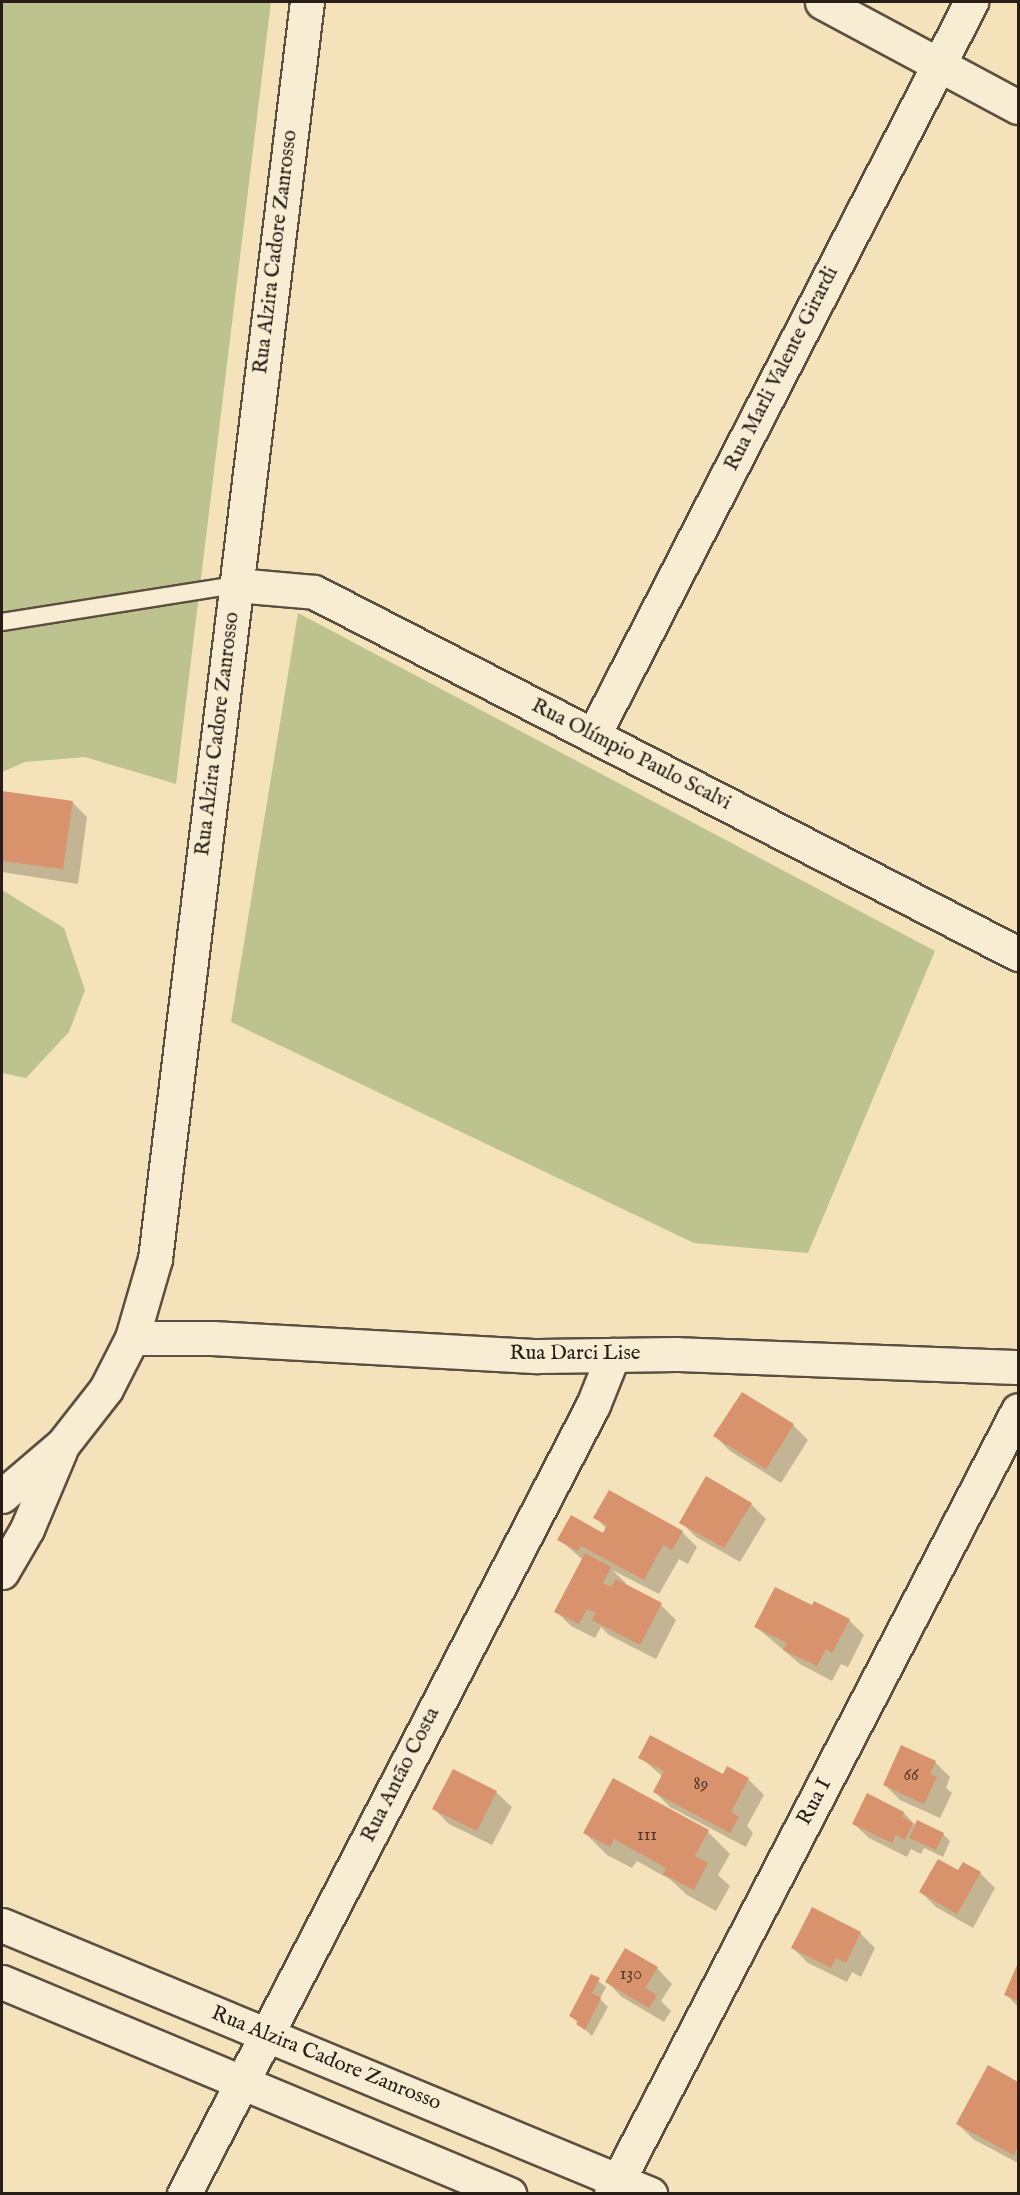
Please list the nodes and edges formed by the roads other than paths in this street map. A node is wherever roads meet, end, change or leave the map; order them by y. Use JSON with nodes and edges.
{"nodes":[{"id":1,"x":307,"y":2,"type":"edge"},
{"id":2,"x":822,"y":2,"type":"edge"},
{"id":3,"x":971,"y":2,"type":"edge"},
{"id":4,"x":939,"y":65,"type":"junction"},
{"id":5,"x":1018,"y":107,"type":"edge"},
{"id":6,"x":236,"y":585,"type":"junction"},
{"id":7,"x":2,"y":622,"type":"edge"},
{"id":8,"x":594,"y":736,"type":"junction"},
{"id":9,"x":1018,"y":954,"type":"edge"},
{"id":10,"x":132,"y":1338,"type":"junction"},
{"id":11,"x":613,"y":1355,"type":"junction"},
{"id":12,"x":1018,"y":1366,"type":"edge"},
{"id":13,"x":1018,"y":1410,"type":"edge"},
{"id":14,"x":63,"y":1444,"type":"junction"},
{"id":15,"x":2,"y":1496,"type":"edge"},
{"id":16,"x":2,"y":1572,"type":"edge"},
{"id":17,"x":2,"y":1925,"type":"edge"},
{"id":18,"x":2,"y":1982,"type":"edge"},
{"id":19,"x":267,"y":2034,"type":"junction"},
{"id":20,"x":242,"y":2082,"type":"junction"},
{"id":21,"x":615,"y":2187,"type":"edge"},
{"id":22,"x":184,"y":2193,"type":"edge"},
{"id":23,"x":509,"y":2193,"type":"edge"},
{"id":24,"x":650,"y":2193,"type":"edge"}],
"edges":[{"from":1,"to":6,"type":"street","name":"Rua Alzira Cadore Zanrosso"},
{"from":2,"to":4,"type":"street"},
{"from":3,"to":4,"type":"street","name":"Rua Marli Valente Girardi"},
{"from":4,"to":5,"type":"street"},
{"from":4,"to":8,"type":"street","name":"Rua Marli Valente Girardi"},
{"from":6,"to":7,"type":"lane"},
{"from":6,"to":8,"type":"street","name":"Rua Olímpio Paulo Scalvi"},
{"from":6,"to":10,"type":"street","name":"Rua Alzira Cadore Zanrosso"},
{"from":8,"to":9,"type":"street","name":"Rua Olímpio Paulo Scalvi"},
{"from":10,"to":11,"type":"street","name":"Rua Darci Lise"},
{"from":10,"to":14,"type":"street","name":"Rua Alzira Cadore Zanrosso"},
{"from":11,"to":12,"type":"street","name":"Rua Darci Lise"},
{"from":11,"to":19,"type":"street","name":"Rua Antão Costa"},
{"from":13,"to":21,"type":"street","name":"Rua I"},
{"from":14,"to":15,"type":"street","name":"Rua Alzira Cadore Zanrosso"},
{"from":14,"to":16,"type":"street","name":"Rua Alzira Cadore Zanrosso"},
{"from":17,"to":19,"type":"street","name":"Rua Alzira Cadore Zanrosso"},
{"from":18,"to":20,"type":"street"},
{"from":19,"to":20,"type":"street","name":"Rua Antão Costa"},
{"from":19,"to":21,"type":"street","name":"Rua Alzira Cadore Zanrosso"},
{"from":20,"to":22,"type":"street","name":"Rua Antão Costa"},
{"from":20,"to":23,"type":"street"},
{"from":21,"to":24,"type":"street","name":"Rua Alzira Cadore Zanrosso"}]}
